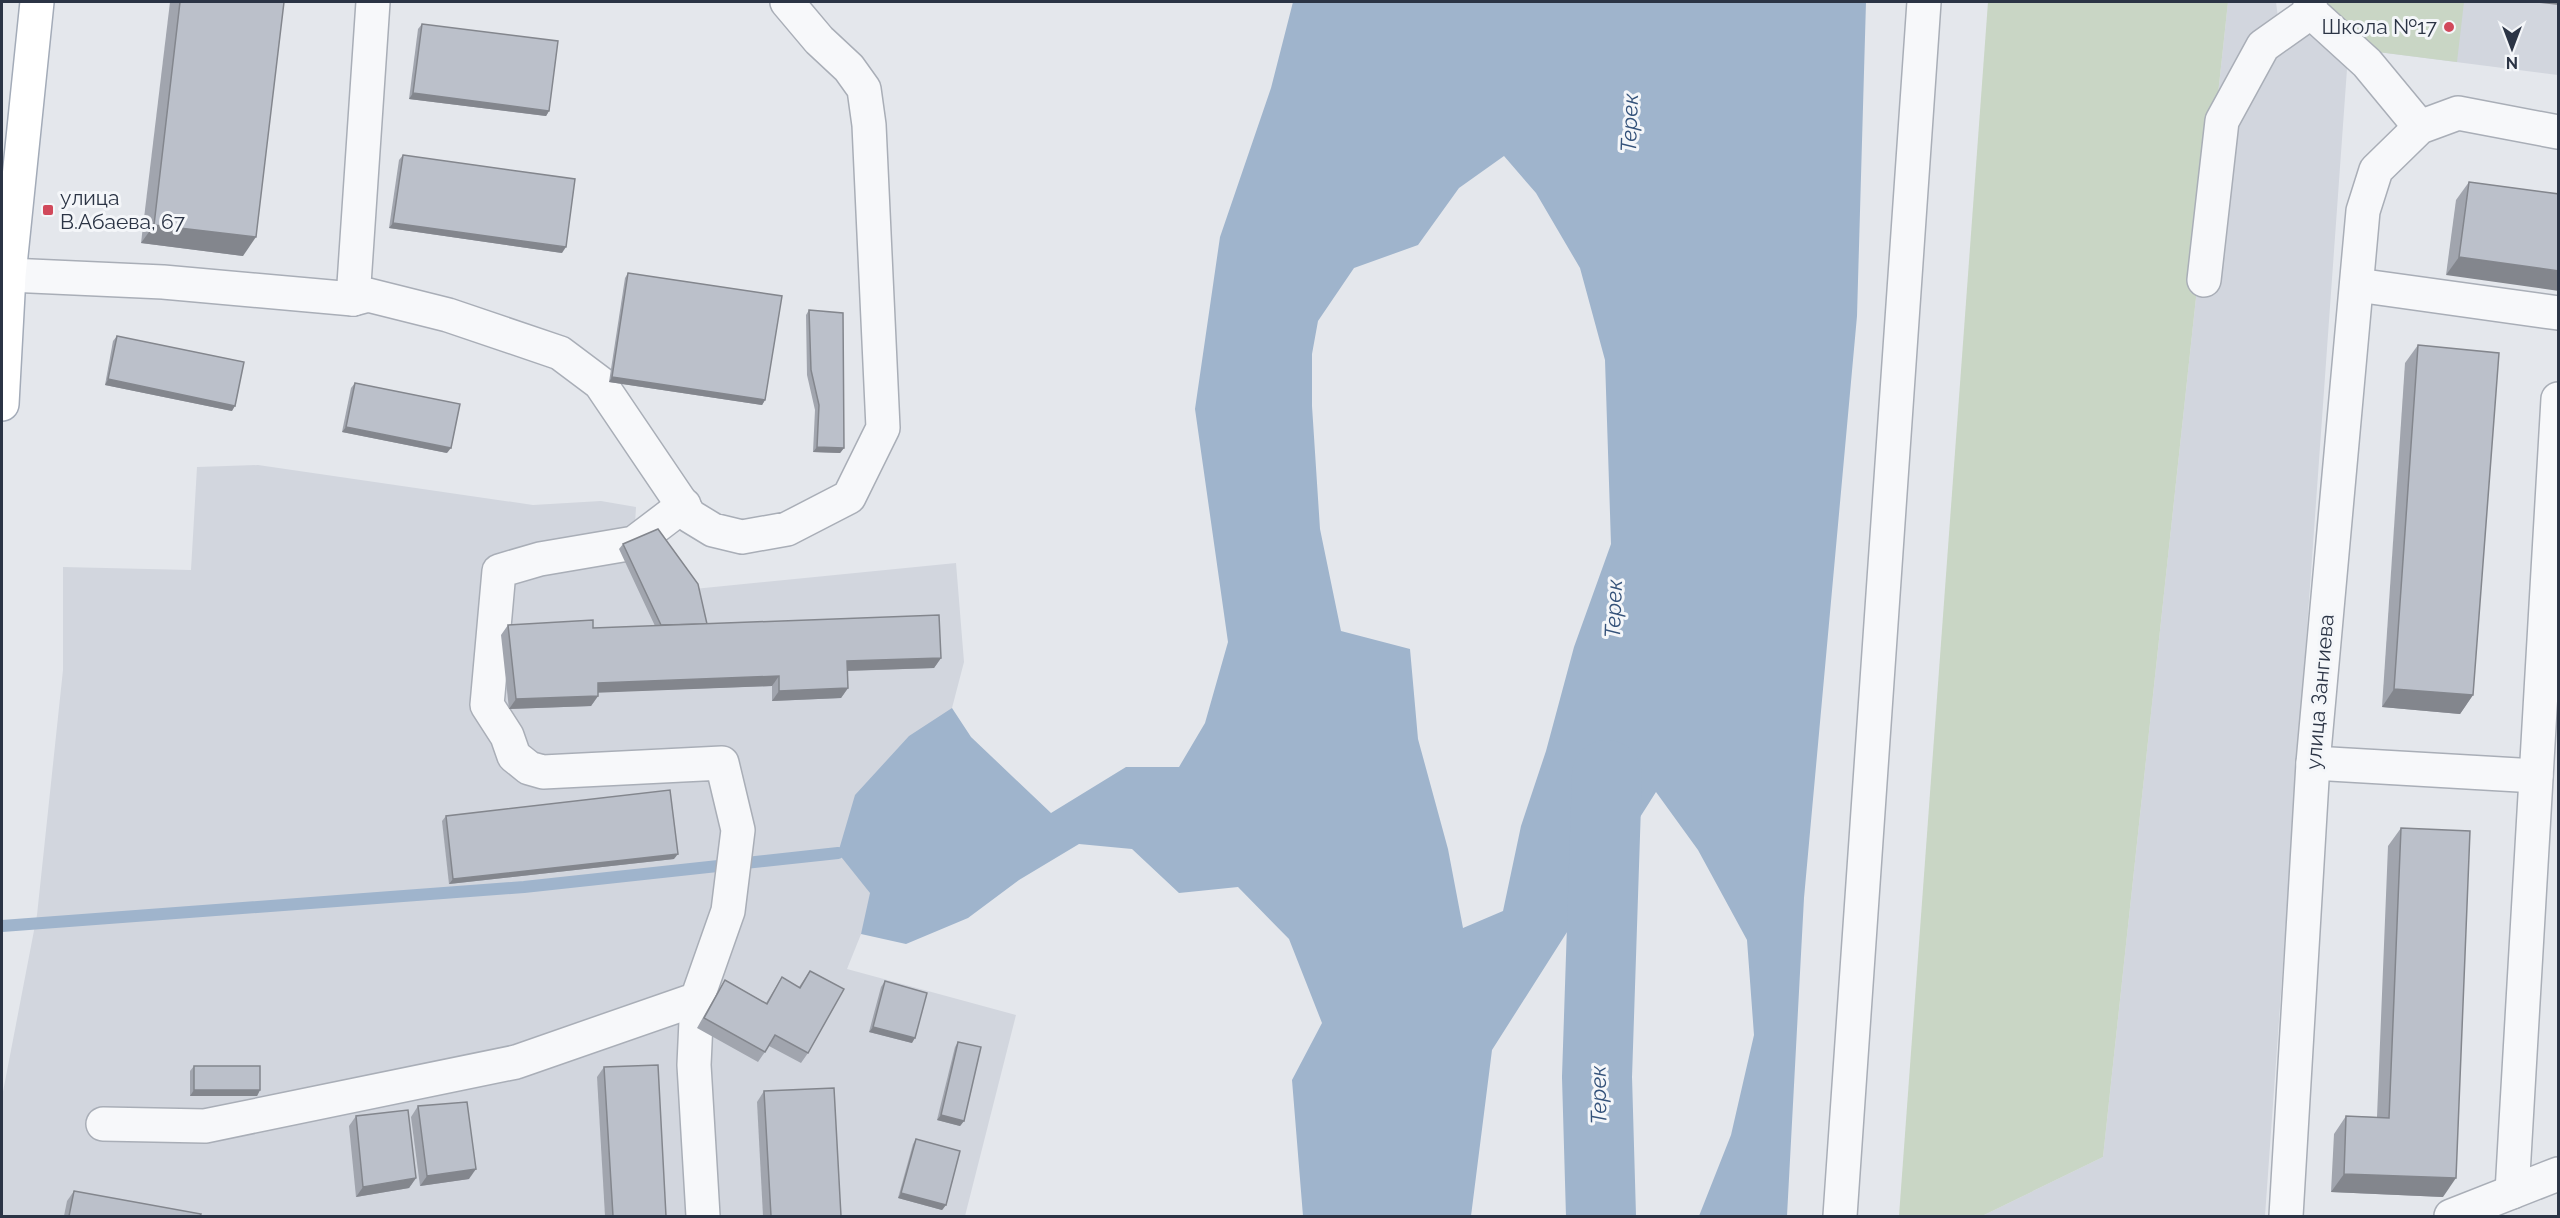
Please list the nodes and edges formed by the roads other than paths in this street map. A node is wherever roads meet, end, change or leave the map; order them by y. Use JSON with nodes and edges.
{"nodes":[{"id":1,"x":37,"y":2,"type":"edge"},
{"id":2,"x":373,"y":2,"type":"edge"},
{"id":3,"x":787,"y":2,"type":"edge"},
{"id":4,"x":1924,"y":2,"type":"edge"},
{"id":5,"x":2310,"y":7,"type":"edge"},
{"id":6,"x":2420,"y":127,"type":"junction"},
{"id":7,"x":2559,"y":132,"type":"edge"},
{"id":8,"x":9,"y":275,"type":"junction"},
{"id":9,"x":2204,"y":280,"type":"dead end"},
{"id":10,"x":2356,"y":285,"type":"junction"},
{"id":11,"x":353,"y":299,"type":"junction"},
{"id":12,"x":2559,"y":313,"type":"edge"},
{"id":13,"x":3,"y":345,"type":"edge"},
{"id":14,"x":2559,"y":399,"type":"edge"},
{"id":15,"x":2,"y":404,"type":"edge"},
{"id":16,"x":684,"y":505,"type":"junction"},
{"id":17,"x":2313,"y":763,"type":"junction"},
{"id":18,"x":2536,"y":776,"type":"junction"},
{"id":19,"x":697,"y":999,"type":"junction"},
{"id":20,"x":103,"y":1124,"type":"dead end"},
{"id":21,"x":2559,"y":1174,"type":"edge"},
{"id":22,"x":2512,"y":1192,"type":"junction"},
{"id":23,"x":703,"y":1216,"type":"edge"},
{"id":24,"x":1840,"y":1216,"type":"edge"},
{"id":25,"x":2286,"y":1216,"type":"edge"},
{"id":26,"x":2451,"y":1216,"type":"edge"}],
"edges":[{"from":1,"to":8,"type":"main road"},
{"from":2,"to":11,"type":"street"},
{"from":3,"to":16,"type":"street"},
{"from":4,"to":24,"type":"street"},
{"from":5,"to":6,"type":"street"},
{"from":5,"to":9,"type":"street"},
{"from":6,"to":7,"type":"street"},
{"from":6,"to":10,"type":"street","name":"улица Зангиева"},
{"from":8,"to":11,"type":"street"},
{"from":8,"to":13,"type":"main road"},
{"from":10,"to":12,"type":"street"},
{"from":10,"to":17,"type":"street","name":"улица Зангиева"},
{"from":11,"to":16,"type":"street"},
{"from":13,"to":15,"type":"main road"},
{"from":14,"to":18,"type":"street"},
{"from":16,"to":19,"type":"street"},
{"from":17,"to":18,"type":"street"},
{"from":17,"to":25,"type":"street","name":"улица Зангиева"},
{"from":18,"to":22,"type":"street"},
{"from":19,"to":20,"type":"street"},
{"from":19,"to":23,"type":"street"},
{"from":21,"to":22,"type":"street"},
{"from":22,"to":26,"type":"street"}]}
